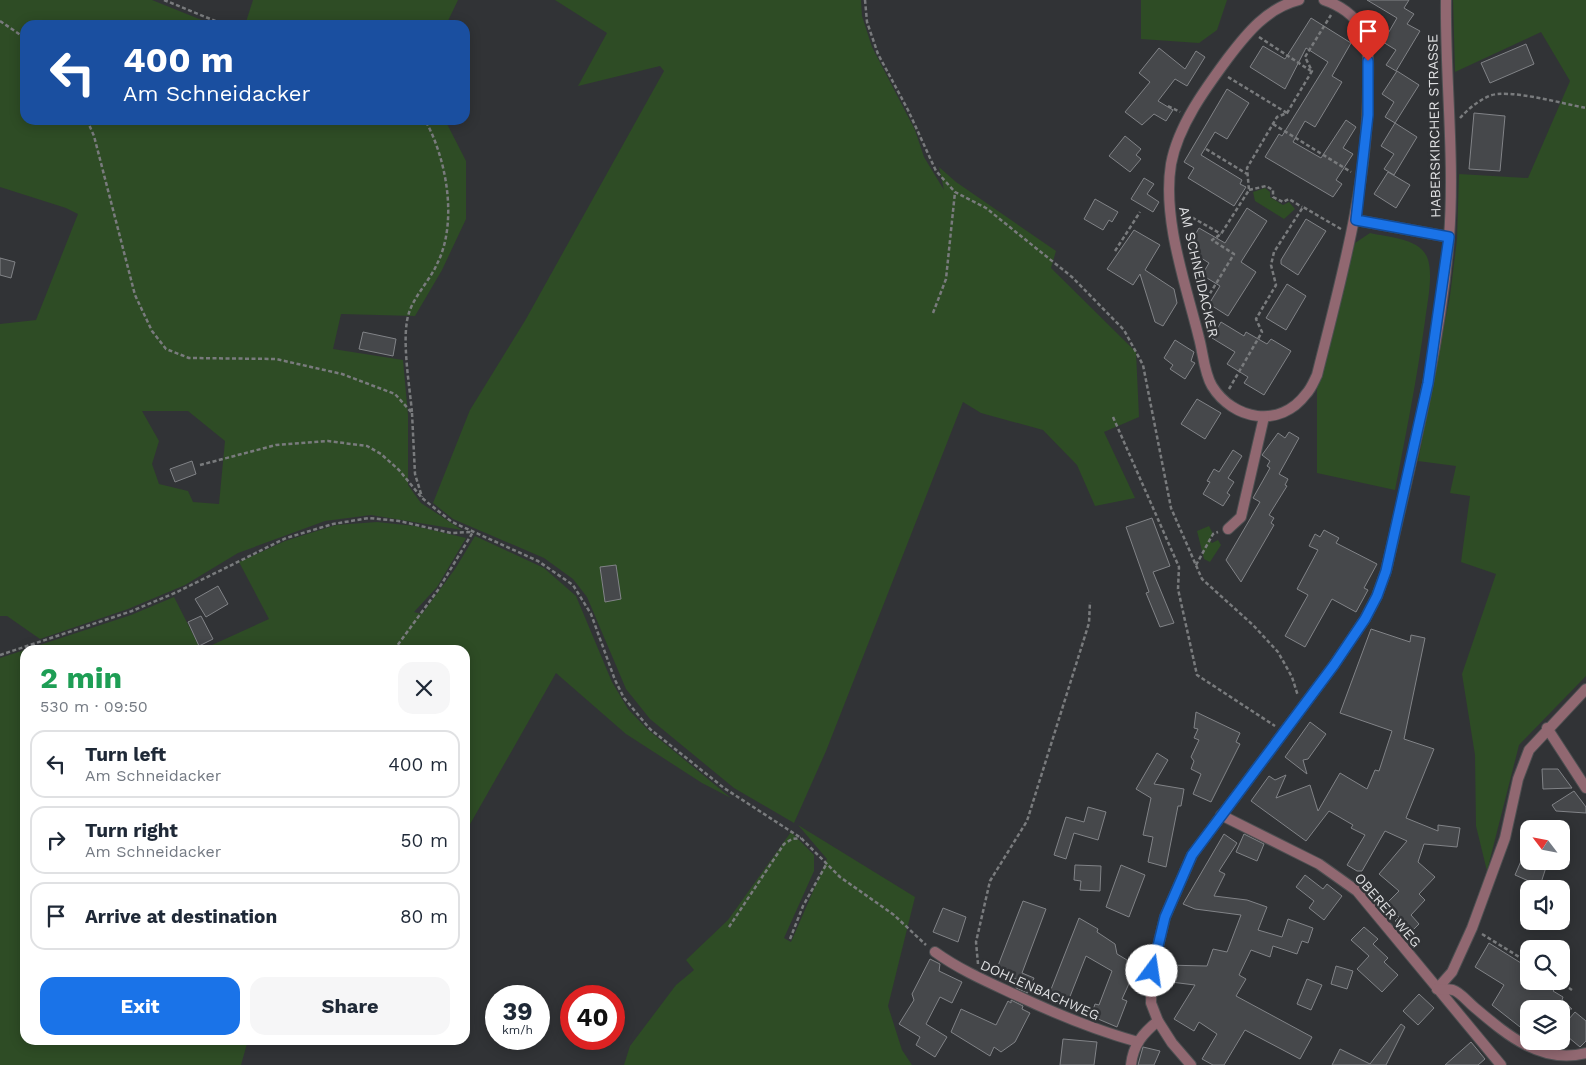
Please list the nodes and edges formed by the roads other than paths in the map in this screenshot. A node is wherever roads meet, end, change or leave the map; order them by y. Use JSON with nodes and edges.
{"nodes":[{"id":1,"x":1299,"y":0,"type":"edge"},
{"id":2,"x":1324,"y":0,"type":"edge"},
{"id":3,"x":1446,"y":0,"type":"edge"},
{"id":4,"x":1356,"y":220,"type":"junction"},
{"id":5,"x":1449,"y":237,"type":"junction"},
{"id":6,"x":1264,"y":417,"type":"junction"},
{"id":7,"x":1228,"y":529,"type":"road end"},
{"id":8,"x":1586,"y":689,"type":"edge"},
{"id":9,"x":1547,"y":728,"type":"junction"},
{"id":10,"x":1586,"y":788,"type":"edge"},
{"id":11,"x":1221,"y":815,"type":"junction"},
{"id":12,"x":935,"y":952,"type":"road end"},
{"id":13,"x":1437,"y":988,"type":"junction"},
{"id":14,"x":1158,"y":1021,"type":"junction"},
{"id":15,"x":1138,"y":1042,"type":"junction"},
{"id":16,"x":1586,"y":1053,"type":"edge"},
{"id":17,"x":1131,"y":1065,"type":"edge"},
{"id":18,"x":1191,"y":1065,"type":"edge"},
{"id":19,"x":1502,"y":1065,"type":"edge"}],
"edges":[{"from":1,"to":6,"type":"street","name":"AM SCHNEIDACKER"},
{"from":2,"to":4,"type":"street","name":"AM SCHNEIDACKER"},
{"from":3,"to":5,"type":"street","name":"HABERSKIRCHER STRASSE"},
{"from":4,"to":5,"type":"street"},
{"from":4,"to":6,"type":"street","name":"AM SCHNEIDACKER"},
{"from":5,"to":11,"type":"street","name":"HABERSKIRCHER STRASSE"},
{"from":6,"to":7,"type":"street"},
{"from":8,"to":9,"type":"street"},
{"from":9,"to":10,"type":"street"},
{"from":9,"to":13,"type":"street"},
{"from":11,"to":13,"type":"street","name":"OBERER WEG"},
{"from":11,"to":14,"type":"street","name":"HABERSKIRCHER STRASSE"},
{"from":12,"to":15,"type":"street","name":"DOHLENBACHWEG"},
{"from":13,"to":16,"type":"street"},
{"from":13,"to":19,"type":"street","name":"OBERER WEG"},
{"from":14,"to":15,"type":"street"},
{"from":14,"to":18,"type":"street","name":"HABERSKIRCHER STRASSE"},
{"from":15,"to":17,"type":"street"}]}
